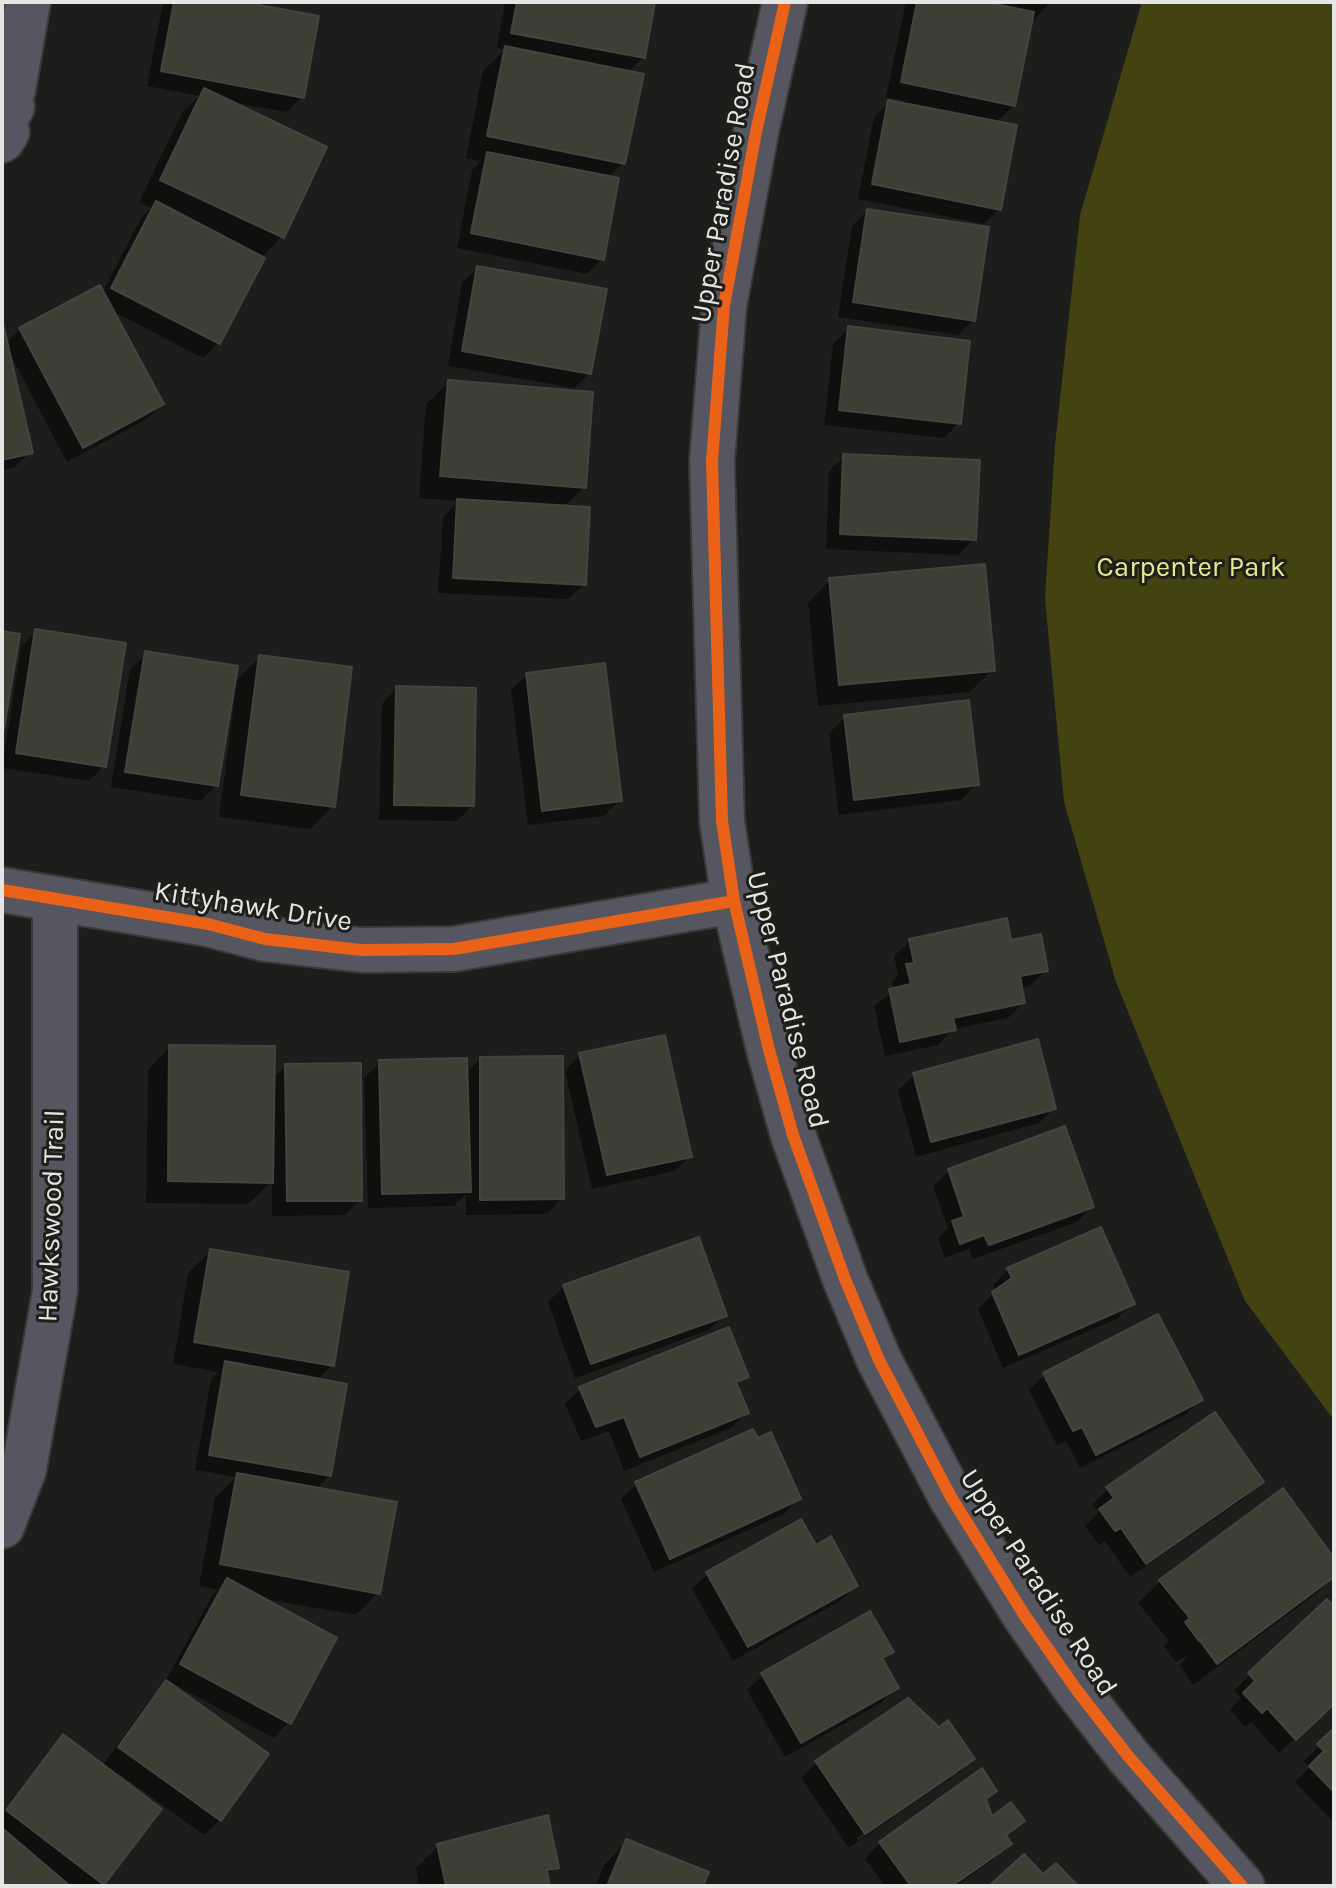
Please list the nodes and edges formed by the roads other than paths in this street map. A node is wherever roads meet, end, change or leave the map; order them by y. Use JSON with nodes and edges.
{"nodes":[{"id":1,"x":28,"y":2,"type":"edge"},
{"id":2,"x":785,"y":2,"type":"edge"},
{"id":3,"x":2,"y":140,"type":"edge"},
{"id":4,"x":2,"y":890,"type":"edge"},
{"id":5,"x":55,"y":899,"type":"junction"},
{"id":6,"x":734,"y":901,"type":"junction"},
{"id":7,"x":2,"y":1526,"type":"edge"},
{"id":8,"x":1242,"y":1886,"type":"edge"}],
"edges":[{"from":1,"to":3,"type":"street"},
{"from":2,"to":6,"type":"street","name":"Upper Paradise Road"},
{"from":4,"to":5,"type":"street","name":"Kittyhawk Drive"},
{"from":5,"to":6,"type":"street","name":"Kittyhawk Drive"},
{"from":5,"to":7,"type":"street","name":"Hawkswood Trail"},
{"from":6,"to":8,"type":"street","name":"Upper Paradise Road"}]}
